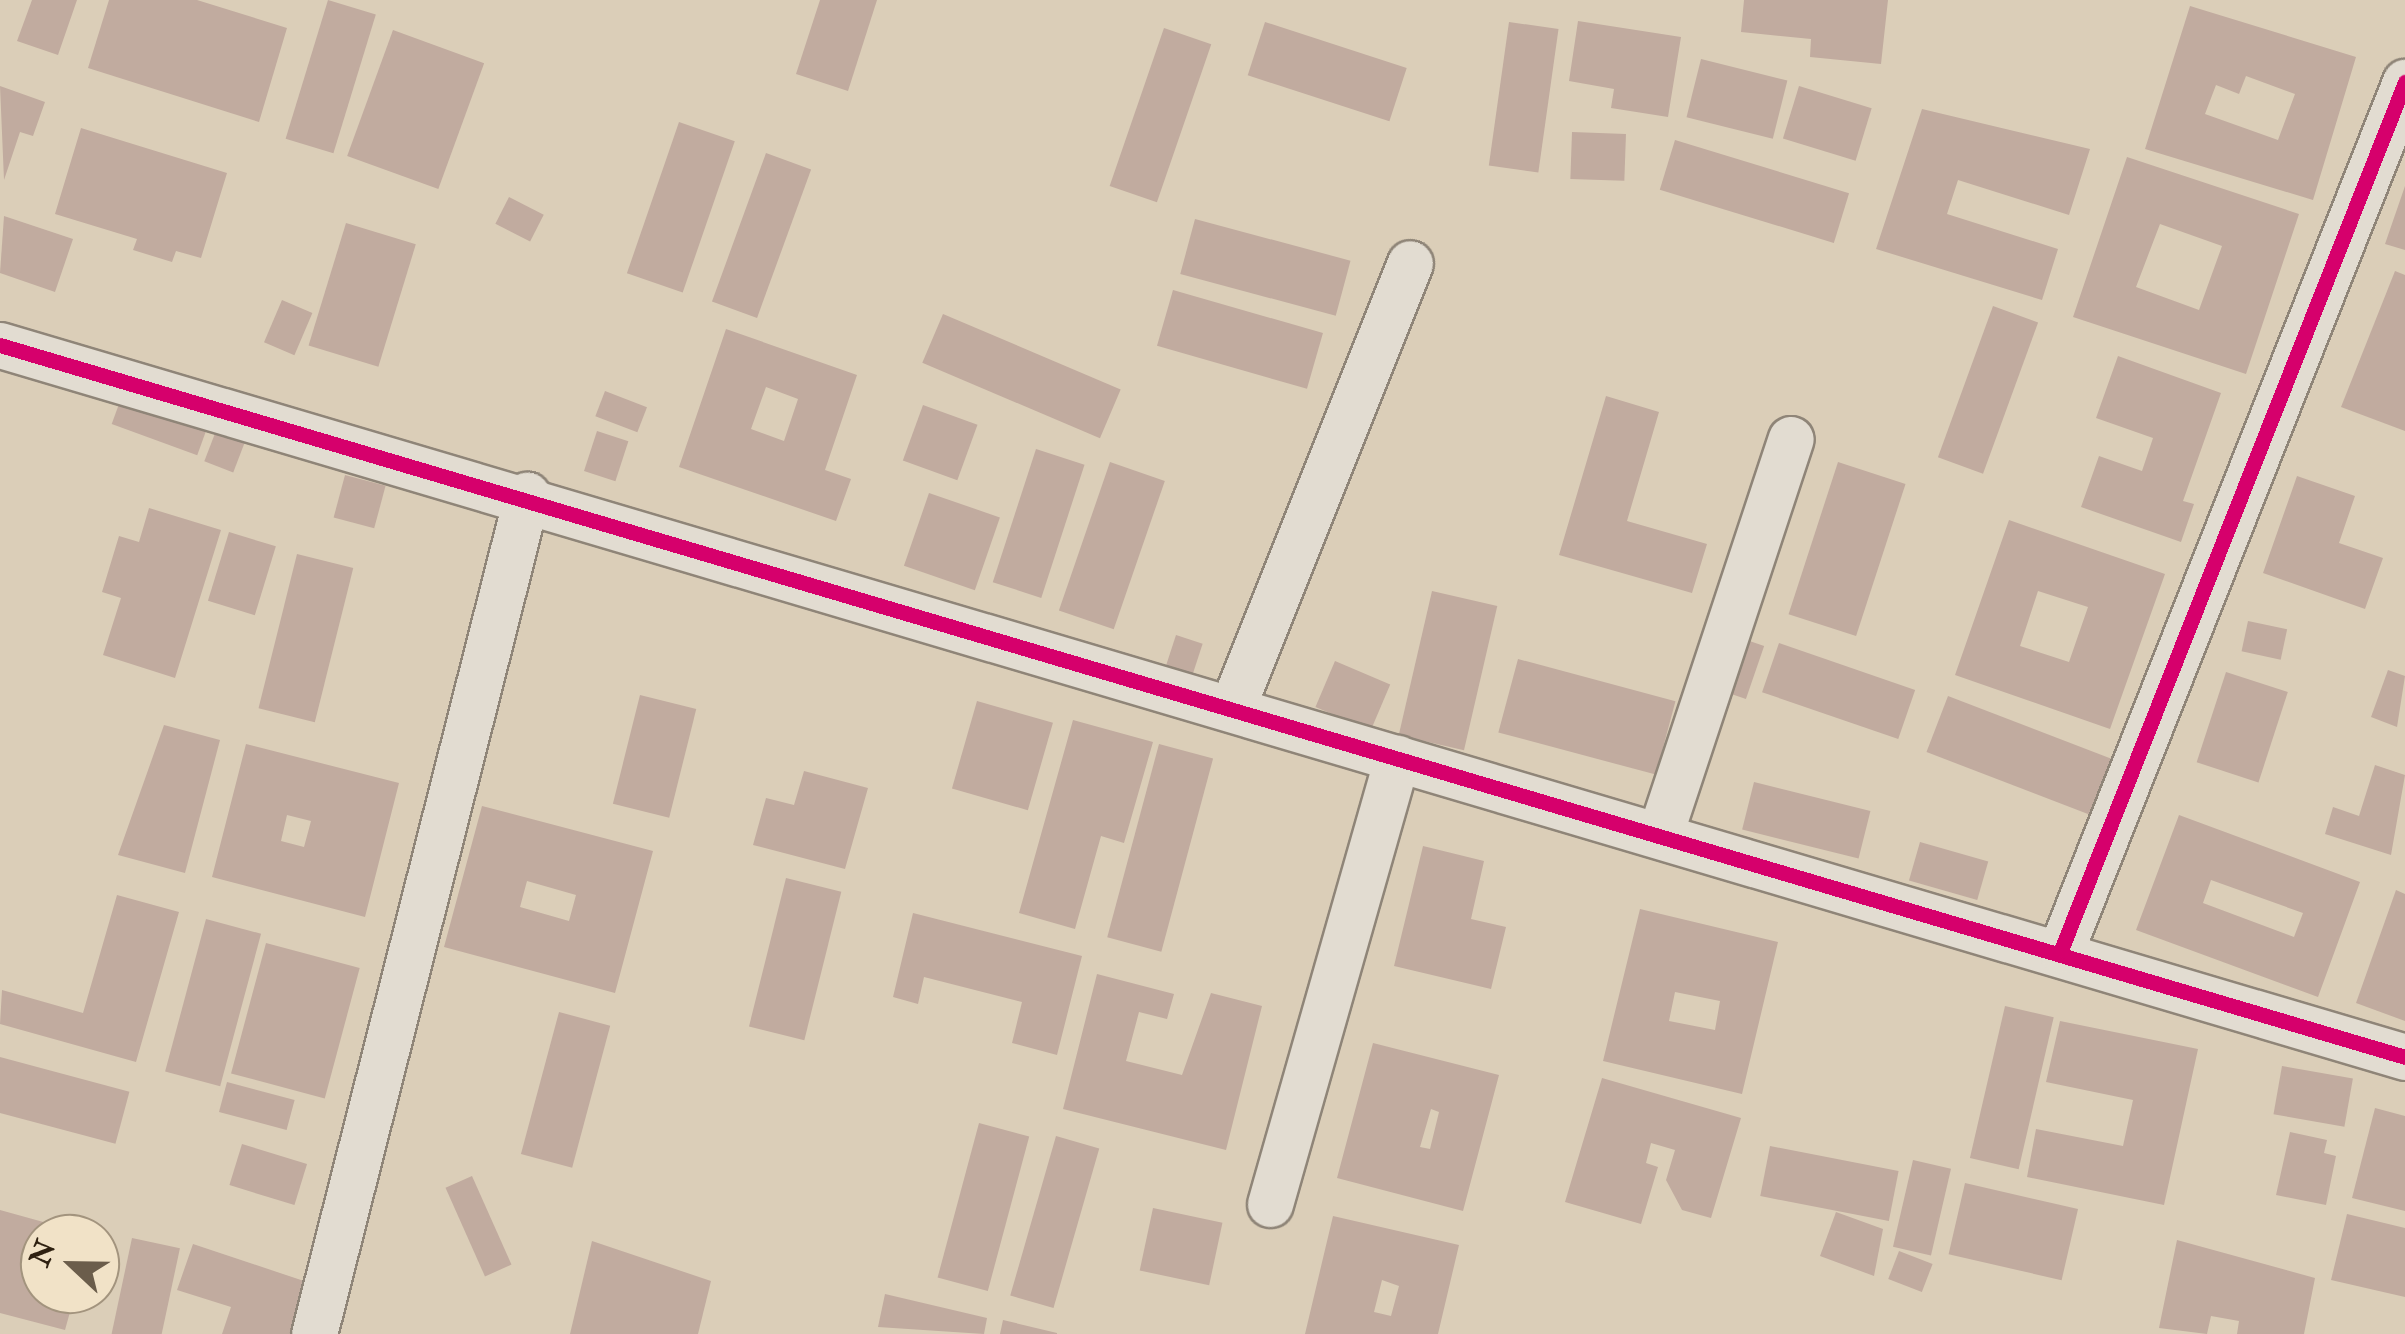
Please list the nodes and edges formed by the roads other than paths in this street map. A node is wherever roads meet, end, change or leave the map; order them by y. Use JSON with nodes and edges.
{"nodes":[{"id":1,"x":2405,"y":82,"type":"edge"},
{"id":2,"x":1410,"y":263,"type":"dead end"},
{"id":3,"x":0,"y":346,"type":"edge"},
{"id":4,"x":1791,"y":438,"type":"dead end"},
{"id":5,"x":527,"y":495,"type":"junction"},
{"id":6,"x":1232,"y":708,"type":"junction"},
{"id":7,"x":1397,"y":758,"type":"junction"},
{"id":8,"x":1660,"y":834,"type":"junction"},
{"id":9,"x":2061,"y":950,"type":"junction"},
{"id":10,"x":2405,"y":1058,"type":"edge"},
{"id":11,"x":1270,"y":1204,"type":"dead end"},
{"id":12,"x":314,"y":1334,"type":"edge"}],
"edges":[{"from":1,"to":9,"type":"street"},
{"from":2,"to":6,"type":"street"},
{"from":3,"to":5,"type":"street"},
{"from":4,"to":8,"type":"street"},
{"from":5,"to":6,"type":"street"},
{"from":5,"to":12,"type":"street"},
{"from":6,"to":7,"type":"street"},
{"from":7,"to":8,"type":"street"},
{"from":7,"to":11,"type":"street"},
{"from":8,"to":9,"type":"street"},
{"from":9,"to":10,"type":"street"}]}
